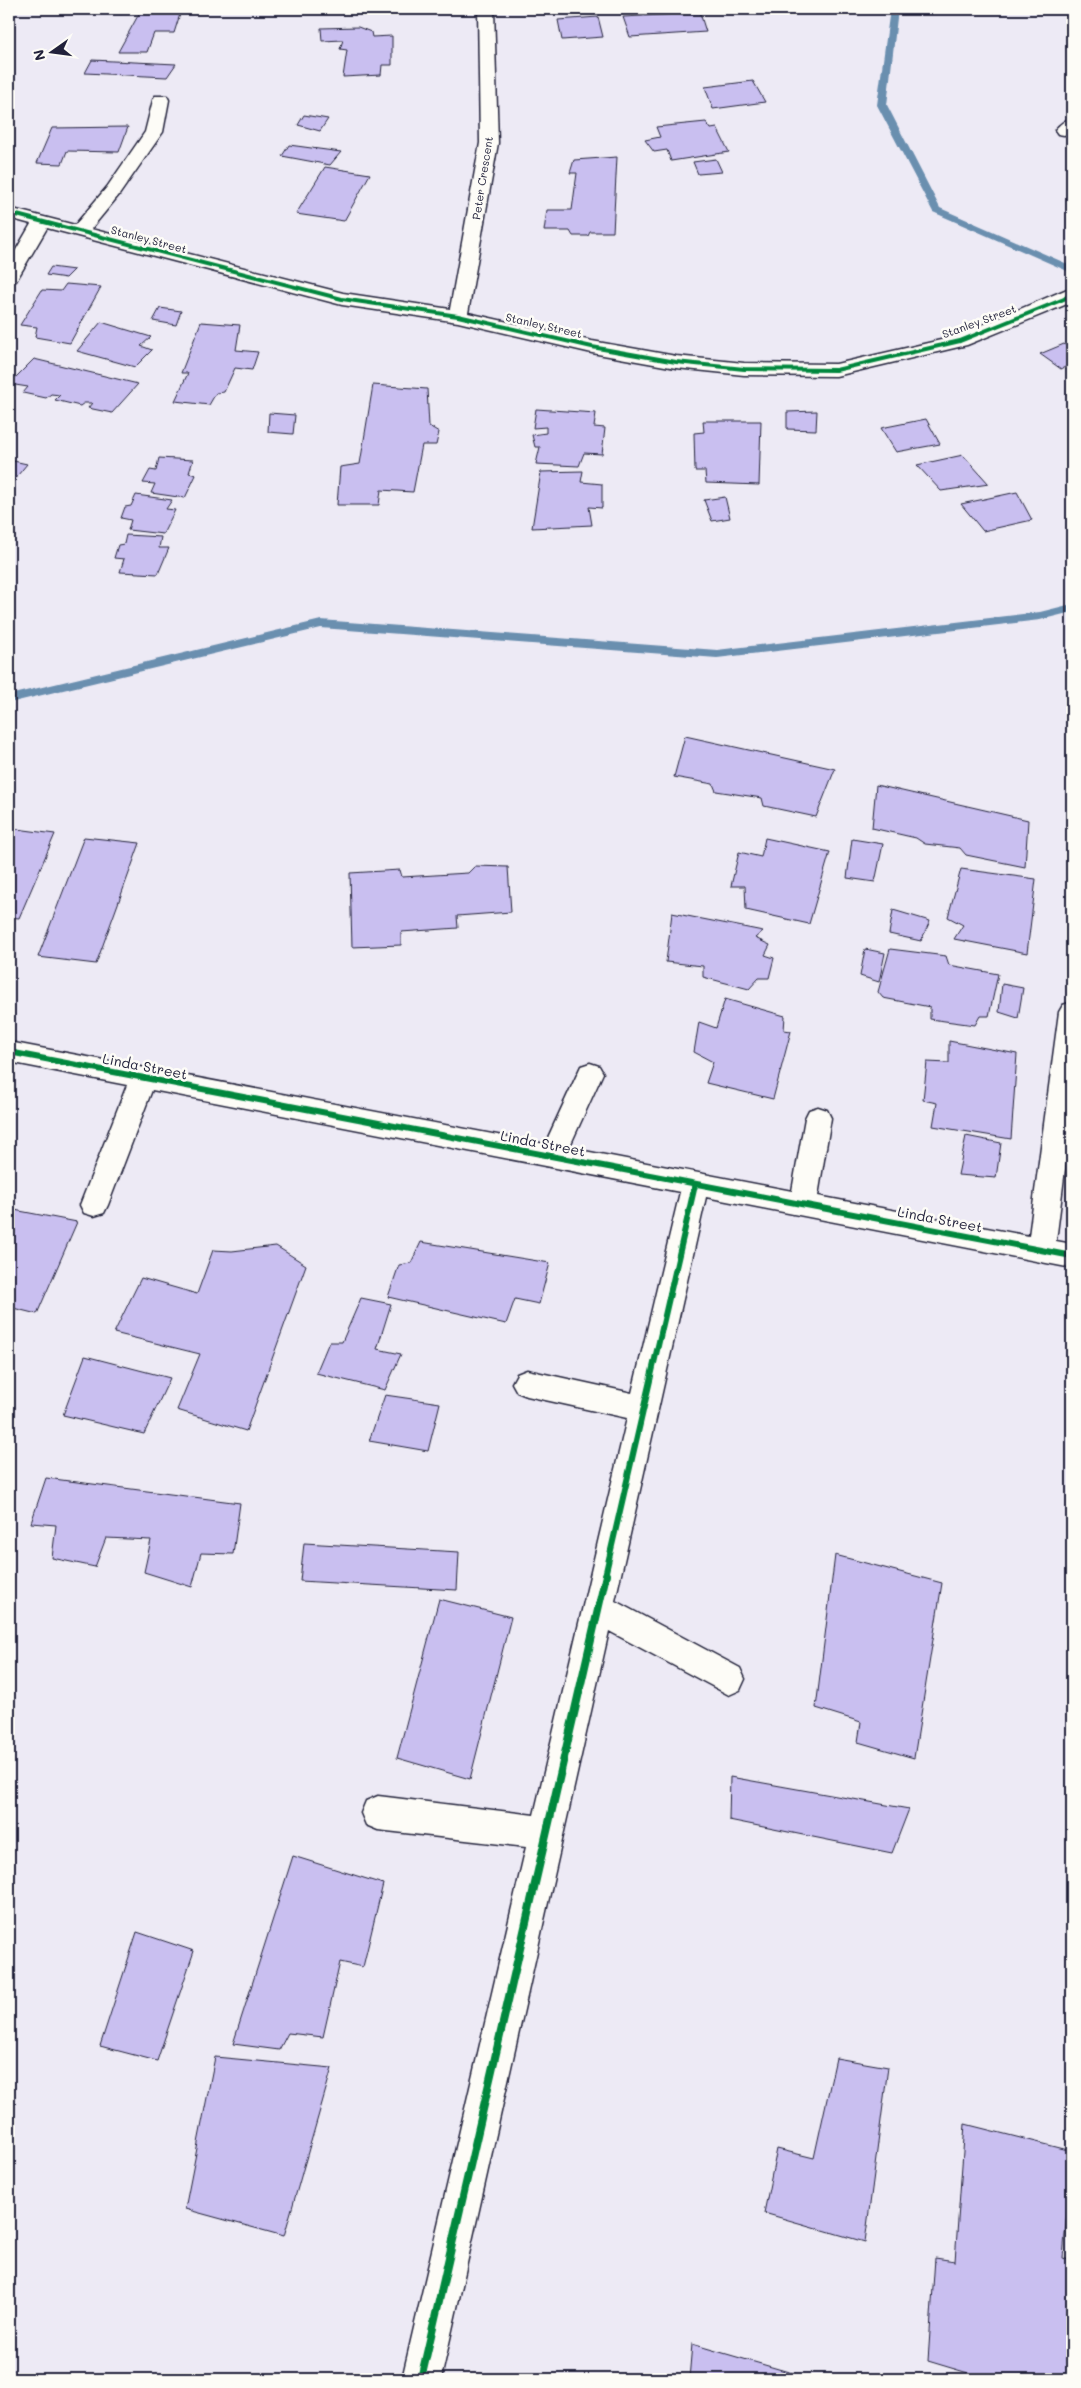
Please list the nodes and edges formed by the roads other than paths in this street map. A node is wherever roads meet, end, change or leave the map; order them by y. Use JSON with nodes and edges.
{"nodes":[{"id":1,"x":486,"y":9,"type":"edge"},
{"id":2,"x":161,"y":100,"type":"dead end"},
{"id":3,"x":9,"y":213,"type":"edge"},
{"id":4,"x":42,"y":221,"type":"junction"},
{"id":5,"x":79,"y":231,"type":"junction"},
{"id":6,"x":9,"y":277,"type":"edge"},
{"id":7,"x":1068,"y":296,"type":"edge"},
{"id":8,"x":458,"y":316,"type":"junction"},
{"id":9,"x":1072,"y":1012,"type":"edge"},
{"id":10,"x":9,"y":1052,"type":"edge"},
{"id":11,"x":590,"y":1073,"type":"dead end"},
{"id":12,"x":143,"y":1078,"type":"junction"},
{"id":13,"x":818,"y":1118,"type":"dead end"},
{"id":14,"x":552,"y":1157,"type":"junction"},
{"id":15,"x":695,"y":1185,"type":"junction"},
{"id":16,"x":94,"y":1205,"type":"dead end"},
{"id":17,"x":803,"y":1205,"type":"junction"},
{"id":18,"x":1041,"y":1251,"type":"junction"},
{"id":19,"x":1072,"y":1256,"type":"edge"},
{"id":20,"x":527,"y":1383,"type":"dead end"},
{"id":21,"x":644,"y":1409,"type":"junction"},
{"id":22,"x":598,"y":1608,"type":"junction"},
{"id":23,"x":729,"y":1679,"type":"dead end"},
{"id":24,"x":378,"y":1813,"type":"dead end"},
{"id":25,"x":546,"y":1833,"type":"junction"},
{"id":26,"x":421,"y":2379,"type":"edge"}],
"edges":[{"from":1,"to":8,"type":"street","name":"Peter Crescent"},
{"from":2,"to":5,"type":"street"},
{"from":3,"to":4,"type":"street","name":"Stanley Street"},
{"from":4,"to":5,"type":"street","name":"Stanley Street"},
{"from":4,"to":6,"type":"street"},
{"from":5,"to":8,"type":"street","name":"Stanley Street"},
{"from":7,"to":8,"type":"street","name":"Stanley Street"},
{"from":9,"to":18,"type":"street"},
{"from":10,"to":12,"type":"street","name":"Linda Street"},
{"from":11,"to":14,"type":"street"},
{"from":12,"to":14,"type":"street","name":"Linda Street"},
{"from":12,"to":16,"type":"street"},
{"from":13,"to":17,"type":"street"},
{"from":14,"to":15,"type":"street","name":"Linda Street"},
{"from":15,"to":17,"type":"street","name":"Linda Street"},
{"from":15,"to":21,"type":"street"},
{"from":17,"to":18,"type":"street","name":"Linda Street"},
{"from":18,"to":19,"type":"street","name":"Linda Street"},
{"from":20,"to":21,"type":"street"},
{"from":21,"to":22,"type":"street"},
{"from":22,"to":23,"type":"street"},
{"from":22,"to":25,"type":"street"},
{"from":24,"to":25,"type":"street"},
{"from":25,"to":26,"type":"street"}]}
